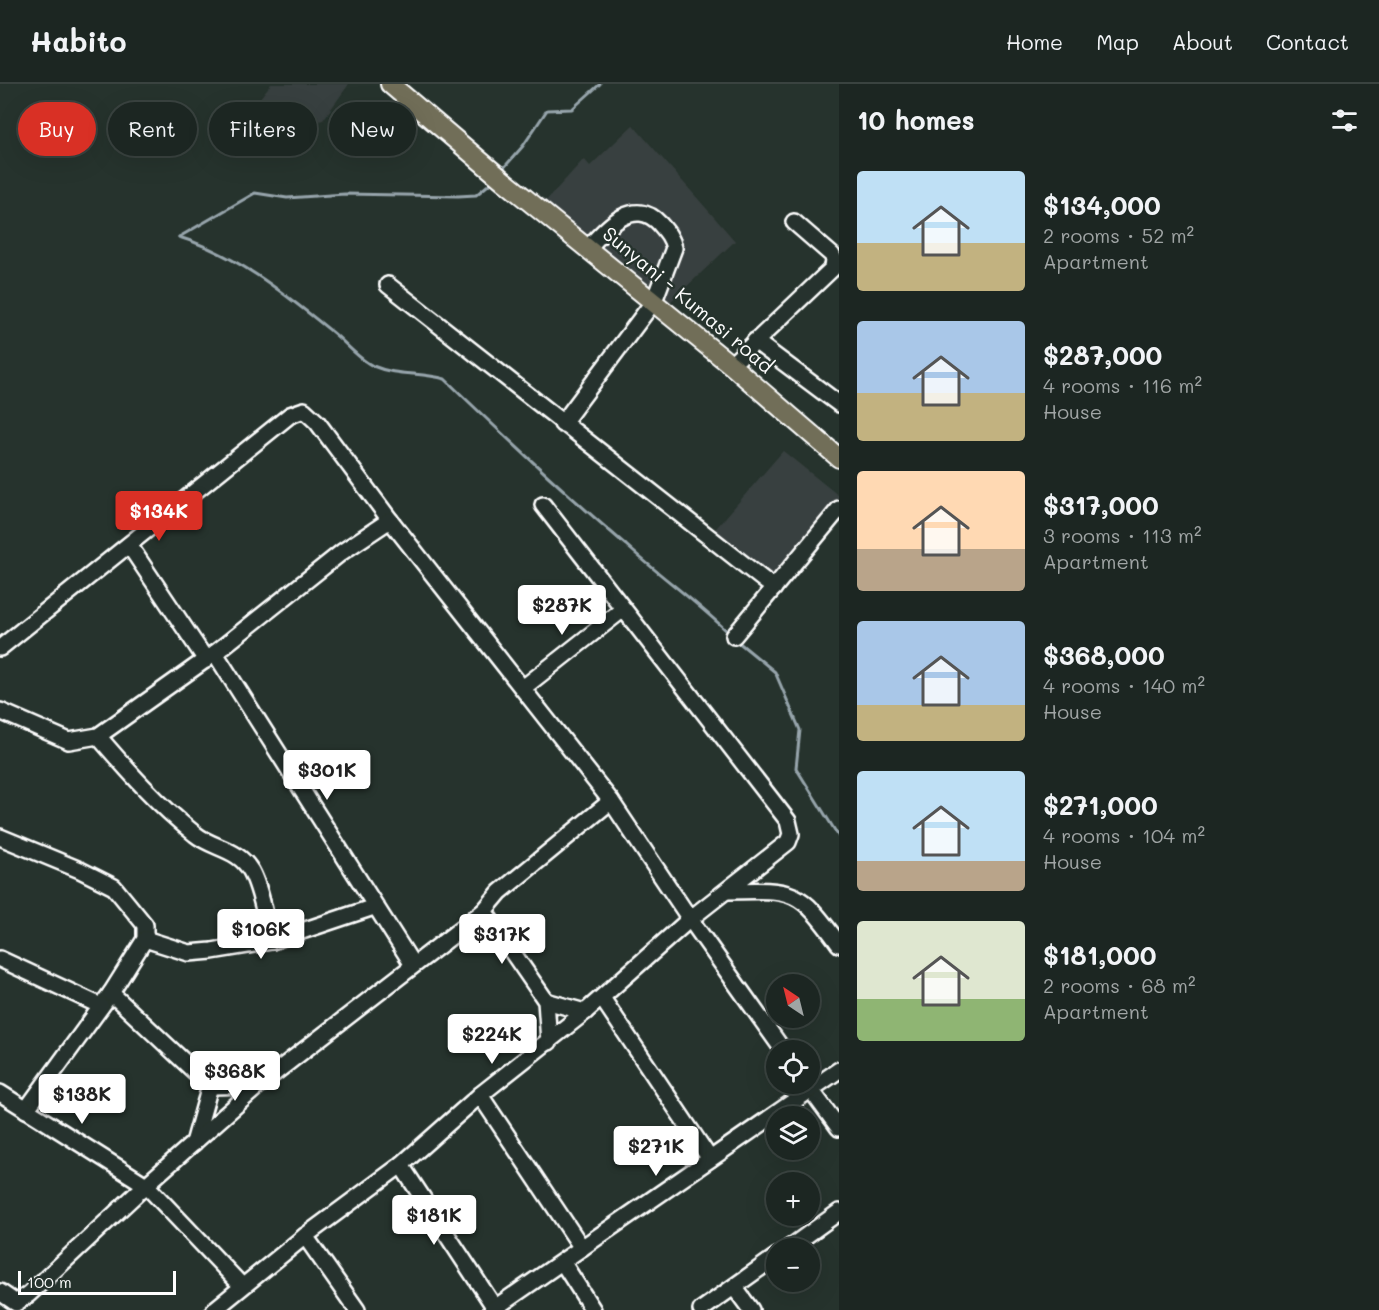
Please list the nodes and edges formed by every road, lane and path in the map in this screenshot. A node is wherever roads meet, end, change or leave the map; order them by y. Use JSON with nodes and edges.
{"nodes":[{"id":1,"x":390,"y":84,"type":"edge"},
{"id":2,"x":794,"y":222,"type":"dead end"},
{"id":3,"x":589,"y":247,"type":"junction"},
{"id":4,"x":388,"y":285,"type":"dead end"},
{"id":5,"x":654,"y":301,"type":"junction"},
{"id":6,"x":755,"y":341,"type":"junction"},
{"id":7,"x":731,"y":364,"type":"junction"},
{"id":8,"x":839,"y":404,"type":"edge"},
{"id":9,"x":562,"y":424,"type":"junction"},
{"id":10,"x":839,"y":458,"type":"edge"},
{"id":11,"x":543,"y":505,"type":"dead end"},
{"id":12,"x":839,"y":509,"type":"edge"},
{"id":13,"x":390,"y":520,"type":"junction"},
{"id":14,"x":129,"y":545,"type":"junction"},
{"id":15,"x":774,"y":588,"type":"junction"},
{"id":16,"x":622,"y":610,"type":"junction"},
{"id":17,"x":734,"y":636,"type":"dead end"},
{"id":18,"x":0,"y":648,"type":"edge"},
{"id":19,"x":211,"y":656,"type":"junction"},
{"id":20,"x":522,"y":688,"type":"junction"},
{"id":21,"x":0,"y":711,"type":"edge"},
{"id":22,"x":98,"y":736,"type":"junction"},
{"id":23,"x":611,"y":801,"type":"junction"},
{"id":24,"x":0,"y":837,"type":"edge"},
{"id":25,"x":727,"y":891,"type":"junction"},
{"id":26,"x":374,"y":907,"type":"junction"},
{"id":27,"x":484,"y":911,"type":"junction"},
{"id":28,"x":690,"y":919,"type":"junction"},
{"id":29,"x":145,"y":939,"type":"junction"},
{"id":30,"x":272,"y":941,"type":"junction"},
{"id":31,"x":839,"y":944,"type":"edge"},
{"id":32,"x":0,"y":959,"type":"edge"},
{"id":33,"x":412,"y":965,"type":"junction"},
{"id":34,"x":111,"y":993,"type":"junction"},
{"id":35,"x":602,"y":998,"type":"junction"},
{"id":36,"x":546,"y":1001,"type":"junction"},
{"id":37,"x":100,"y":1006,"type":"junction"},
{"id":38,"x":585,"y":1012,"type":"junction"},
{"id":39,"x":776,"y":1040,"type":"edge"},
{"id":40,"x":549,"y":1042,"type":"junction"},
{"id":41,"x":839,"y":1070,"type":"edge"},
{"id":42,"x":820,"y":1080,"type":"edge"},
{"id":43,"x":260,"y":1085,"type":"junction"},
{"id":44,"x":210,"y":1086,"type":"junction"},
{"id":45,"x":0,"y":1093,"type":"edge"},
{"id":46,"x":797,"y":1094,"type":"edge"},
{"id":47,"x":814,"y":1094,"type":"edge"},
{"id":48,"x":480,"y":1095,"type":"junction"},
{"id":49,"x":26,"y":1110,"type":"junction"},
{"id":50,"x":839,"y":1128,"type":"edge"},
{"id":51,"x":194,"y":1143,"type":"junction"},
{"id":52,"x":710,"y":1159,"type":"junction"},
{"id":53,"x":401,"y":1165,"type":"junction"},
{"id":54,"x":146,"y":1185,"type":"junction"},
{"id":55,"x":839,"y":1212,"type":"edge"},
{"id":56,"x":305,"y":1236,"type":"junction"},
{"id":57,"x":803,"y":1238,"type":"edge"},
{"id":58,"x":582,"y":1248,"type":"junction"},
{"id":59,"x":563,"y":1263,"type":"junction"},
{"id":60,"x":766,"y":1264,"type":"edge"},
{"id":61,"x":242,"y":1287,"type":"junction"},
{"id":62,"x":734,"y":1287,"type":"junction"},
{"id":63,"x":0,"y":1292,"type":"edge"},
{"id":64,"x":494,"y":1309,"type":"edge"},
{"id":65,"x":214,"y":1310,"type":"edge"},
{"id":66,"x":357,"y":1310,"type":"edge"},
{"id":67,"x":593,"y":1310,"type":"edge"},
{"id":68,"x":701,"y":1310,"type":"edge"},
{"id":69,"x":751,"y":1310,"type":"edge"}],
"edges":[{"from":1,"to":3,"type":"main road","name":"Sunyani - Kumasi road"},
{"from":2,"to":6,"type":"street"},
{"from":3,"to":5,"type":"main road","name":"Sunyani - Kumasi road"},
{"from":3,"to":5,"type":"street"},
{"from":4,"to":9,"type":"street"},
{"from":5,"to":7,"type":"main road","name":"Sunyani - Kumasi road"},
{"from":5,"to":9,"type":"street"},
{"from":6,"to":7,"type":"street"},
{"from":6,"to":8,"type":"street"},
{"from":7,"to":10,"type":"main road","name":"Sunyani - Kumasi road"},
{"from":9,"to":15,"type":"street"},
{"from":11,"to":16,"type":"street"},
{"from":12,"to":15,"type":"street"},
{"from":13,"to":14,"type":"street"},
{"from":13,"to":19,"type":"street"},
{"from":13,"to":20,"type":"street"},
{"from":14,"to":18,"type":"street"},
{"from":14,"to":19,"type":"street"},
{"from":15,"to":17,"type":"street"},
{"from":16,"to":20,"type":"street"},
{"from":16,"to":25,"type":"street"},
{"from":19,"to":22,"type":"street"},
{"from":19,"to":26,"type":"street"},
{"from":20,"to":23,"type":"street"},
{"from":21,"to":22,"type":"street"},
{"from":22,"to":30,"type":"street"},
{"from":23,"to":27,"type":"street"},
{"from":23,"to":28,"type":"street"},
{"from":24,"to":29,"type":"street"},
{"from":25,"to":28,"type":"street"},
{"from":25,"to":31,"type":"street"},
{"from":26,"to":30,"type":"street"},
{"from":26,"to":33,"type":"street"},
{"from":27,"to":33,"type":"street"},
{"from":27,"to":36,"type":"street"},
{"from":28,"to":35,"type":"street"},
{"from":28,"to":39,"type":"street"},
{"from":29,"to":30,"type":"street"},
{"from":29,"to":34,"type":"street"},
{"from":32,"to":37,"type":"street"},
{"from":33,"to":43,"type":"street"},
{"from":34,"to":37,"type":"street"},
{"from":34,"to":44,"type":"street"},
{"from":35,"to":38,"type":"street"},
{"from":35,"to":52,"type":"street"},
{"from":36,"to":38,"type":"street"},
{"from":36,"to":40,"type":"street"},
{"from":37,"to":49,"type":"street"},
{"from":38,"to":40,"type":"street"},
{"from":40,"to":48,"type":"street"},
{"from":41,"to":42,"type":"street"},
{"from":43,"to":44,"type":"street"},
{"from":43,"to":51,"type":"street"},
{"from":44,"to":51,"type":"street"},
{"from":45,"to":49,"type":"street"},
{"from":46,"to":52,"type":"street"},
{"from":47,"to":50,"type":"street"},
{"from":48,"to":53,"type":"street"},
{"from":48,"to":58,"type":"street"},
{"from":49,"to":54,"type":"street"},
{"from":51,"to":54,"type":"street"},
{"from":52,"to":58,"type":"street"},
{"from":53,"to":56,"type":"street"},
{"from":53,"to":64,"type":"street"},
{"from":54,"to":61,"type":"street"},
{"from":54,"to":63,"type":"street"},
{"from":55,"to":57,"type":"street"},
{"from":56,"to":61,"type":"street"},
{"from":56,"to":66,"type":"street"},
{"from":58,"to":59,"type":"street"},
{"from":59,"to":64,"type":"street"},
{"from":59,"to":67,"type":"street"},
{"from":60,"to":62,"type":"street"},
{"from":61,"to":65,"type":"street"},
{"from":62,"to":68,"type":"street"},
{"from":62,"to":69,"type":"street"}]}
